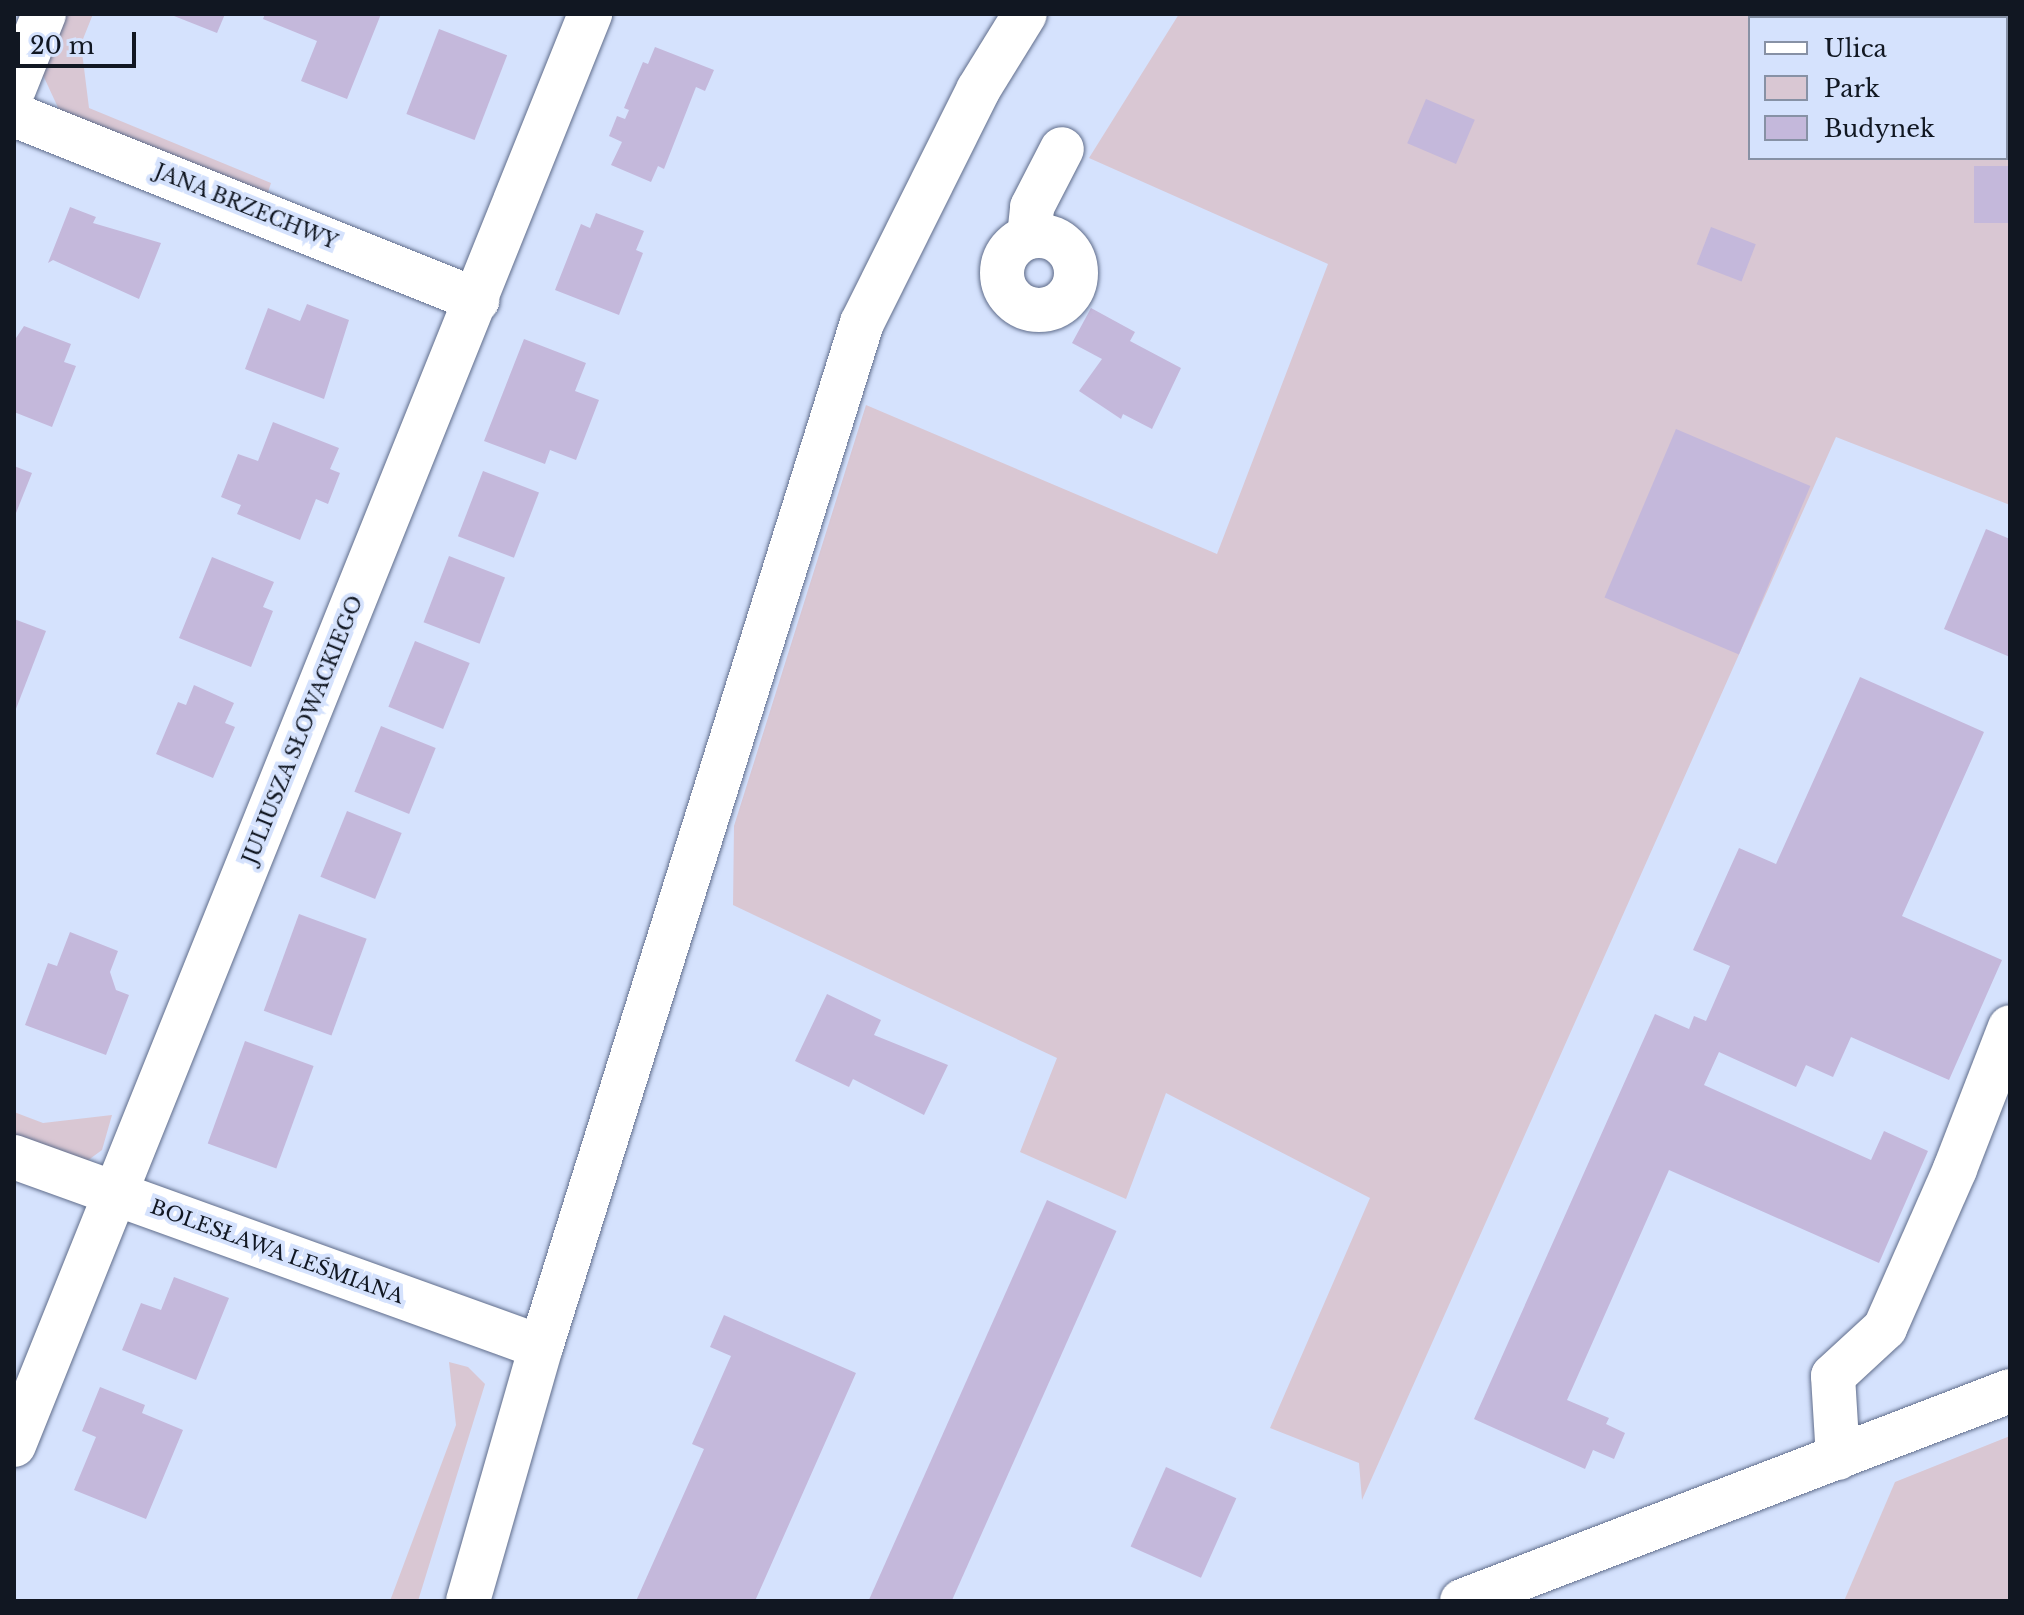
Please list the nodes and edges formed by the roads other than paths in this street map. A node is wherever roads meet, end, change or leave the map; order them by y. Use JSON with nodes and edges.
{"nodes":[{"id":1,"x":44,"y":14,"type":"edge"},
{"id":2,"x":590,"y":14,"type":"edge"},
{"id":3,"x":1025,"y":14,"type":"edge"},
{"id":4,"x":14,"y":89,"type":"edge"},
{"id":5,"x":14,"y":115,"type":"edge"},
{"id":6,"x":1062,"y":149,"type":"dead end"},
{"id":7,"x":1029,"y":237,"type":"dead end"},
{"id":8,"x":477,"y":300,"type":"junction"},
{"id":9,"x":2010,"y":1027,"type":"edge"},
{"id":10,"x":14,"y":1157,"type":"edge"},
{"id":11,"x":114,"y":1193,"type":"junction"},
{"id":12,"x":541,"y":1347,"type":"junction"},
{"id":13,"x":2010,"y":1391,"type":"edge"},
{"id":14,"x":14,"y":1445,"type":"edge"},
{"id":15,"x":1838,"y":1458,"type":"junction"},
{"id":16,"x":1549,"y":1586,"type":"edge"},
{"id":17,"x":468,"y":1601,"type":"edge"},
{"id":18,"x":1462,"y":1601,"type":"edge"}],
"edges":[{"from":1,"to":4,"type":"street"},
{"from":2,"to":8,"type":"street","name":"JULIUSZA SŁOWACKIEGO"},
{"from":3,"to":12,"type":"street"},
{"from":5,"to":8,"type":"street","name":"JANA BRZECHWY"},
{"from":6,"to":7,"type":"street"},
{"from":8,"to":11,"type":"street","name":"JULIUSZA SŁOWACKIEGO"},
{"from":9,"to":15,"type":"street"},
{"from":10,"to":11,"type":"street","name":"BOLESŁAWA LEŚMIANA"},
{"from":11,"to":12,"type":"street","name":"BOLESŁAWA LEŚMIANA"},
{"from":11,"to":14,"type":"street","name":"JULIUSZA SŁOWACKIEGO"},
{"from":12,"to":17,"type":"street"},
{"from":13,"to":15,"type":"street"},
{"from":15,"to":16,"type":"street"},
{"from":16,"to":18,"type":"street"}]}
